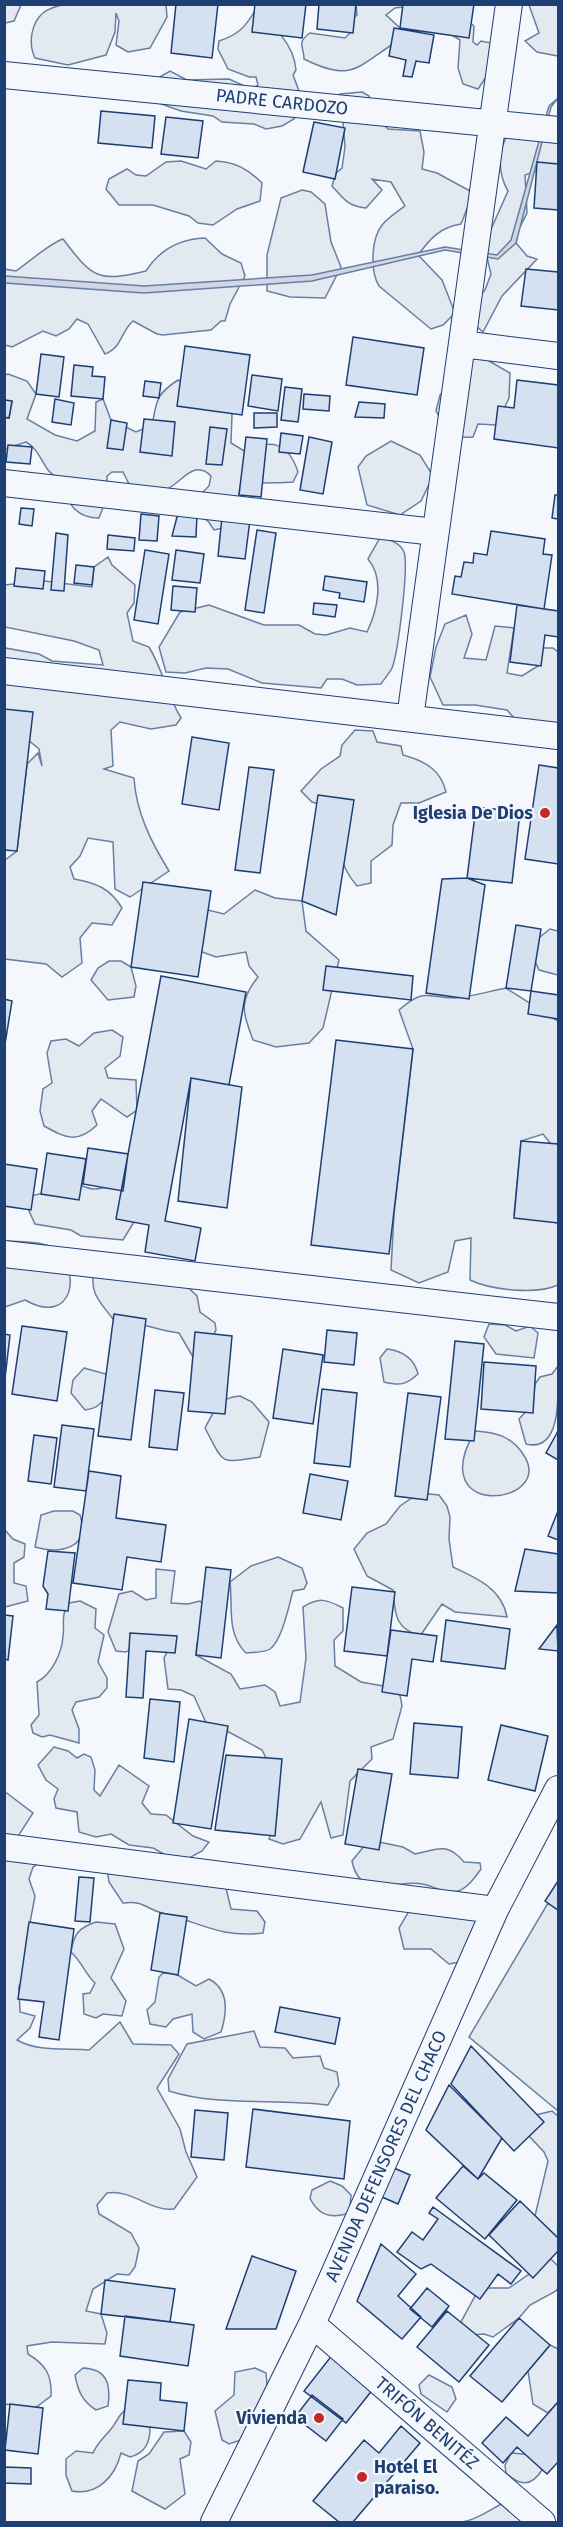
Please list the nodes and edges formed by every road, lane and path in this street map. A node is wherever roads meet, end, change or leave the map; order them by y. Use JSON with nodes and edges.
{"nodes":[{"id":1,"x":509,"y":4,"type":"edge"},
{"id":2,"x":4,"y":75,"type":"edge"},
{"id":3,"x":493,"y":123,"type":"junction"},
{"id":4,"x":558,"y":130,"type":"edge"},
{"id":5,"x":462,"y":344,"type":"junction"},
{"id":6,"x":558,"y":356,"type":"edge"},
{"id":7,"x":4,"y":483,"type":"edge"},
{"id":8,"x":435,"y":532,"type":"junction"},
{"id":9,"x":4,"y":670,"type":"edge"},
{"id":10,"x":410,"y":718,"type":"junction"},
{"id":11,"x":558,"y":736,"type":"edge"},
{"id":12,"x":4,"y":1254,"type":"edge"},
{"id":13,"x":558,"y":1317,"type":"edge"},
{"id":14,"x":558,"y":1789,"type":"edge"},
{"id":15,"x":4,"y":1847,"type":"edge"},
{"id":16,"x":495,"y":1910,"type":"junction"},
{"id":17,"x":312,"y":2324,"type":"junction"},
{"id":18,"x":214,"y":2523,"type":"edge"},
{"id":19,"x":542,"y":2523,"type":"edge"}],
"edges":[{"from":1,"to":3,"type":"street"},
{"from":2,"to":3,"type":"street","name":"PADRE CARDOZO"},
{"from":3,"to":4,"type":"street","name":"PADRE CARDOZO"},
{"from":3,"to":5,"type":"street"},
{"from":5,"to":6,"type":"street"},
{"from":5,"to":8,"type":"street"},
{"from":7,"to":8,"type":"street"},
{"from":8,"to":10,"type":"street"},
{"from":9,"to":10,"type":"street"},
{"from":10,"to":11,"type":"street"},
{"from":12,"to":13,"type":"street"},
{"from":14,"to":16,"type":"street","name":"AVENIDA DEFENSORES DEL CHACO"},
{"from":15,"to":16,"type":"street"},
{"from":16,"to":17,"type":"street","name":"AVENIDA DEFENSORES DEL CHACO"},
{"from":17,"to":18,"type":"street","name":"AVENIDA DEFENSORES DEL CHACO"},
{"from":17,"to":19,"type":"street","name":"TRIFÓN BENITÉZ"}]}
